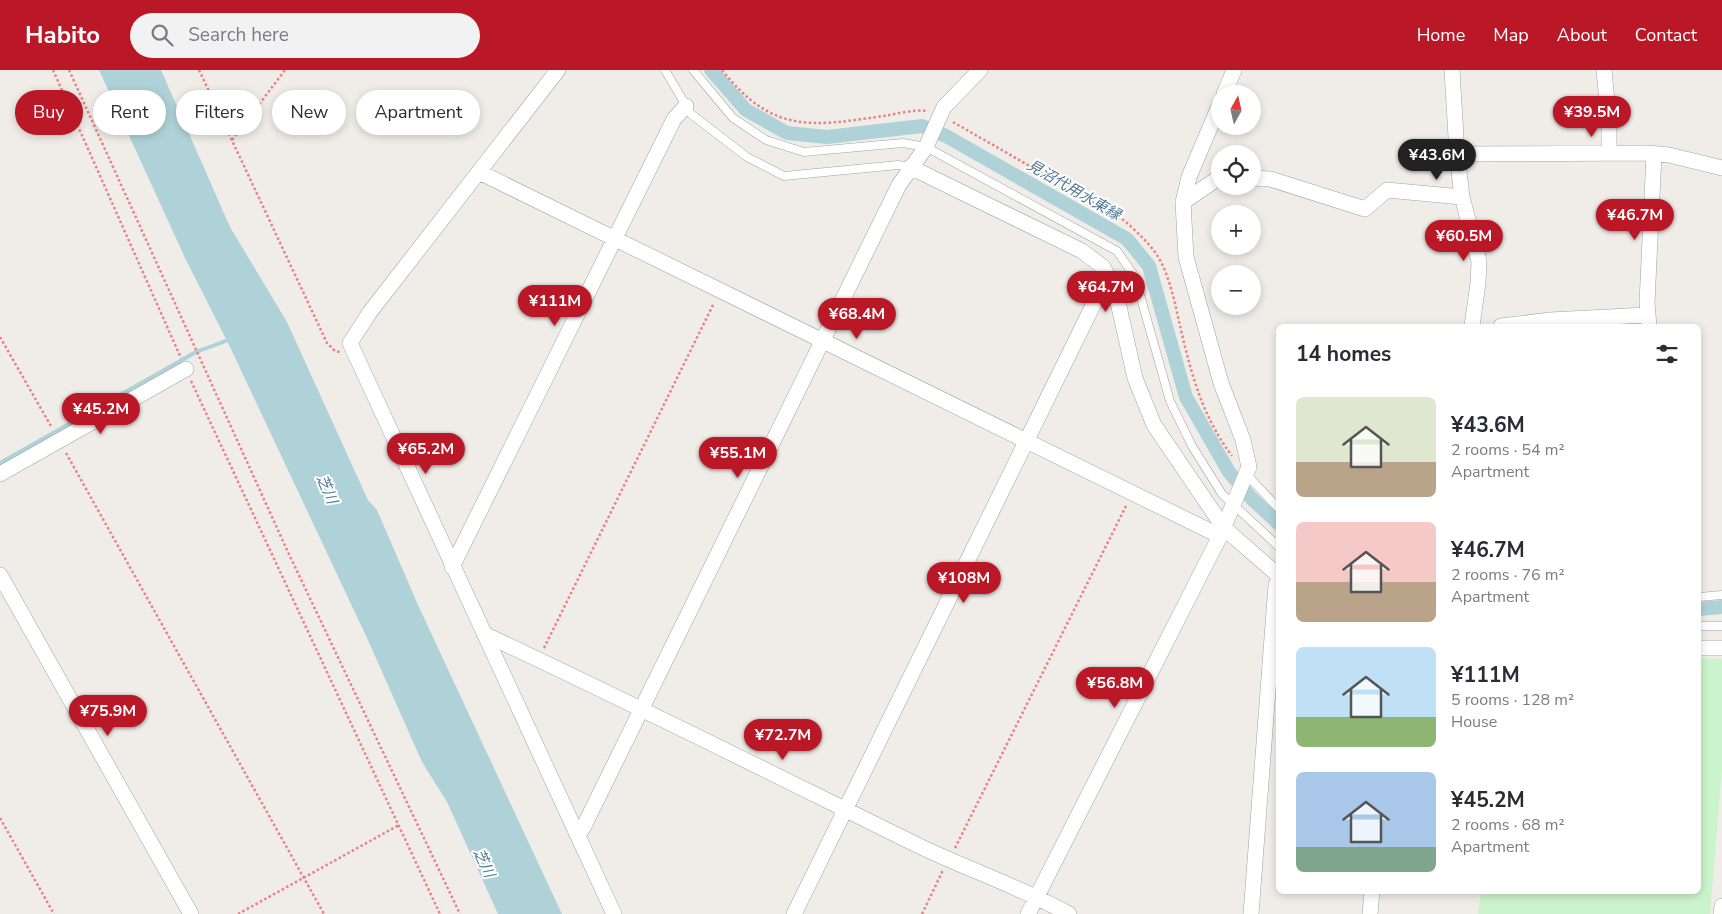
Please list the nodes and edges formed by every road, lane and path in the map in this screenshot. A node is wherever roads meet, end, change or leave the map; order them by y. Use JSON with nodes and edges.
{"nodes":[{"id":1,"x":53,"y":70,"type":"edge"},
{"id":2,"x":69,"y":70,"type":"edge"},
{"id":3,"x":199,"y":70,"type":"edge"},
{"id":4,"x":285,"y":70,"type":"edge"},
{"id":5,"x":558,"y":70,"type":"edge"},
{"id":6,"x":665,"y":70,"type":"edge"},
{"id":7,"x":693,"y":70,"type":"edge"},
{"id":8,"x":722,"y":70,"type":"edge"},
{"id":9,"x":980,"y":70,"type":"edge"},
{"id":10,"x":1234,"y":70,"type":"edge"},
{"id":11,"x":1452,"y":70,"type":"edge"},
{"id":12,"x":1604,"y":70,"type":"edge"},
{"id":13,"x":1228,"y":85,"type":"edge"},
{"id":14,"x":686,"y":106,"type":"junction"},
{"id":15,"x":932,"y":115,"type":"junction"},
{"id":16,"x":1211,"y":126,"type":"edge"},
{"id":17,"x":232,"y":140,"type":"junction"},
{"id":18,"x":927,"y":144,"type":"junction"},
{"id":19,"x":1609,"y":153,"type":"junction"},
{"id":20,"x":1457,"y":154,"type":"junction"},
{"id":21,"x":1654,"y":154,"type":"junction"},
{"id":22,"x":910,"y":167,"type":"junction"},
{"id":23,"x":1722,"y":168,"type":"edge"},
{"id":24,"x":479,"y":172,"type":"junction"},
{"id":25,"x":1261,"y":178,"type":"edge"},
{"id":26,"x":1211,"y":184,"type":"edge"},
{"id":27,"x":1462,"y":197,"type":"junction"},
{"id":28,"x":1183,"y":202,"type":"junction"},
{"id":29,"x":616,"y":239,"type":"junction"},
{"id":30,"x":1110,"y":277,"type":"junction"},
{"id":31,"x":720,"y":290,"type":"junction"},
{"id":32,"x":1648,"y":320,"type":"edge"},
{"id":33,"x":1472,"y":324,"type":"edge"},
{"id":34,"x":1517,"y":324,"type":"edge"},
{"id":35,"x":0,"y":337,"type":"edge"},
{"id":36,"x":823,"y":340,"type":"junction"},
{"id":37,"x":179,"y":354,"type":"dead end"},
{"id":38,"x":354,"y":354,"type":"junction"},
{"id":39,"x":186,"y":369,"type":"joint"},
{"id":40,"x":1028,"y":441,"type":"junction"},
{"id":41,"x":60,"y":442,"type":"junction"},
{"id":42,"x":0,"y":474,"type":"edge"},
{"id":43,"x":1246,"y":477,"type":"junction"},
{"id":44,"x":1133,"y":493,"type":"junction"},
{"id":45,"x":1233,"y":503,"type":"junction"},
{"id":46,"x":1276,"y":506,"type":"edge"},
{"id":47,"x":1222,"y":532,"type":"junction"},
{"id":48,"x":1276,"y":544,"type":"edge"},
{"id":49,"x":452,"y":567,"type":"junction"},
{"id":50,"x":0,"y":575,"type":"edge"},
{"id":51,"x":1276,"y":575,"type":"edge"},
{"id":52,"x":1276,"y":585,"type":"edge"},
{"id":53,"x":1722,"y":595,"type":"edge"},
{"id":54,"x":1701,"y":597,"type":"edge"},
{"id":55,"x":1701,"y":626,"type":"edge"},
{"id":56,"x":1722,"y":626,"type":"edge"},
{"id":57,"x":484,"y":634,"type":"junction"},
{"id":58,"x":1701,"y":648,"type":"edge"},
{"id":59,"x":1722,"y":648,"type":"edge"},
{"id":60,"x":539,"y":659,"type":"junction"},
{"id":61,"x":642,"y":708,"type":"junction"},
{"id":62,"x":845,"y":809,"type":"junction"},
{"id":63,"x":0,"y":818,"type":"edge"},
{"id":64,"x":399,"y":825,"type":"junction"},
{"id":65,"x":578,"y":835,"type":"junction"},
{"id":66,"x":949,"y":860,"type":"junction"},
{"id":67,"x":304,"y":878,"type":"junction"},
{"id":68,"x":1372,"y":894,"type":"edge"},
{"id":69,"x":1036,"y":896,"type":"junction"},
{"id":70,"x":1722,"y":906,"type":"edge"},
{"id":71,"x":54,"y":914,"type":"edge"},
{"id":72,"x":191,"y":914,"type":"edge"},
{"id":73,"x":238,"y":914,"type":"edge"},
{"id":74,"x":324,"y":914,"type":"edge"},
{"id":75,"x":440,"y":914,"type":"edge"},
{"id":76,"x":460,"y":914,"type":"edge"},
{"id":77,"x":614,"y":914,"type":"edge"},
{"id":78,"x":794,"y":914,"type":"edge"},
{"id":79,"x":922,"y":914,"type":"edge"},
{"id":80,"x":1028,"y":914,"type":"edge"},
{"id":81,"x":1069,"y":914,"type":"edge"},
{"id":82,"x":1251,"y":914,"type":"edge"},
{"id":83,"x":1370,"y":914,"type":"edge"},
{"id":84,"x":1722,"y":914,"type":"edge"}],
"edges":[{"from":1,"to":37,"type":"path"},
{"from":2,"to":76,"type":"path"},
{"from":3,"to":17,"type":"path"},
{"from":4,"to":17,"type":"path"},
{"from":5,"to":24,"type":"street"},
{"from":6,"to":14,"type":"lane"},
{"from":7,"to":18,"type":"lane"},
{"from":8,"to":15,"type":"path"},
{"from":9,"to":15,"type":"street"},
{"from":10,"to":13,"type":"street"},
{"from":11,"to":20,"type":"street"},
{"from":12,"to":19,"type":"street"},
{"from":14,"to":22,"type":"lane"},
{"from":14,"to":29,"type":"street"},
{"from":15,"to":18,"type":"street"},
{"from":16,"to":28,"type":"street"},
{"from":17,"to":38,"type":"path"},
{"from":18,"to":22,"type":"street"},
{"from":18,"to":45,"type":"lane"},
{"from":19,"to":20,"type":"street"},
{"from":19,"to":21,"type":"street"},
{"from":20,"to":27,"type":"street"},
{"from":21,"to":23,"type":"street"},
{"from":21,"to":32,"type":"street"},
{"from":22,"to":30,"type":"street"},
{"from":22,"to":36,"type":"street"},
{"from":24,"to":29,"type":"street"},
{"from":24,"to":38,"type":"street"},
{"from":25,"to":27,"type":"street"},
{"from":26,"to":28,"type":"street"},
{"from":27,"to":33,"type":"street"},
{"from":28,"to":43,"type":"street"},
{"from":29,"to":31,"type":"street"},
{"from":29,"to":49,"type":"street"},
{"from":30,"to":40,"type":"street"},
{"from":30,"to":47,"type":"street"},
{"from":31,"to":36,"type":"street"},
{"from":31,"to":60,"type":"path"},
{"from":32,"to":34,"type":"street"},
{"from":35,"to":41,"type":"path"},
{"from":36,"to":40,"type":"street"},
{"from":36,"to":61,"type":"street"},
{"from":38,"to":49,"type":"street"},
{"from":39,"to":41,"type":"street"},
{"from":39,"to":64,"type":"path"},
{"from":40,"to":44,"type":"street"},
{"from":40,"to":62,"type":"street"},
{"from":41,"to":42,"type":"street"},
{"from":41,"to":67,"type":"path"},
{"from":43,"to":45,"type":"street"},
{"from":43,"to":46,"type":"lane"},
{"from":44,"to":47,"type":"street"},
{"from":44,"to":66,"type":"path"},
{"from":45,"to":47,"type":"street"},
{"from":45,"to":48,"type":"lane"},
{"from":47,"to":51,"type":"street"},
{"from":47,"to":69,"type":"street"},
{"from":49,"to":57,"type":"street"},
{"from":50,"to":72,"type":"street"},
{"from":52,"to":82,"type":"street"},
{"from":53,"to":54,"type":"lane"},
{"from":55,"to":56,"type":"lane"},
{"from":57,"to":60,"type":"street"},
{"from":57,"to":65,"type":"street"},
{"from":58,"to":59,"type":"street"},
{"from":60,"to":61,"type":"street"},
{"from":61,"to":62,"type":"street"},
{"from":61,"to":65,"type":"street"},
{"from":62,"to":66,"type":"street"},
{"from":62,"to":78,"type":"street"},
{"from":63,"to":71,"type":"path"},
{"from":64,"to":67,"type":"path"},
{"from":64,"to":75,"type":"path"},
{"from":65,"to":77,"type":"street"},
{"from":66,"to":69,"type":"street"},
{"from":66,"to":79,"type":"path"},
{"from":67,"to":73,"type":"path"},
{"from":67,"to":74,"type":"path"},
{"from":68,"to":83,"type":"street"},
{"from":69,"to":80,"type":"street"},
{"from":69,"to":81,"type":"street"},
{"from":70,"to":84,"type":"street"}]}
